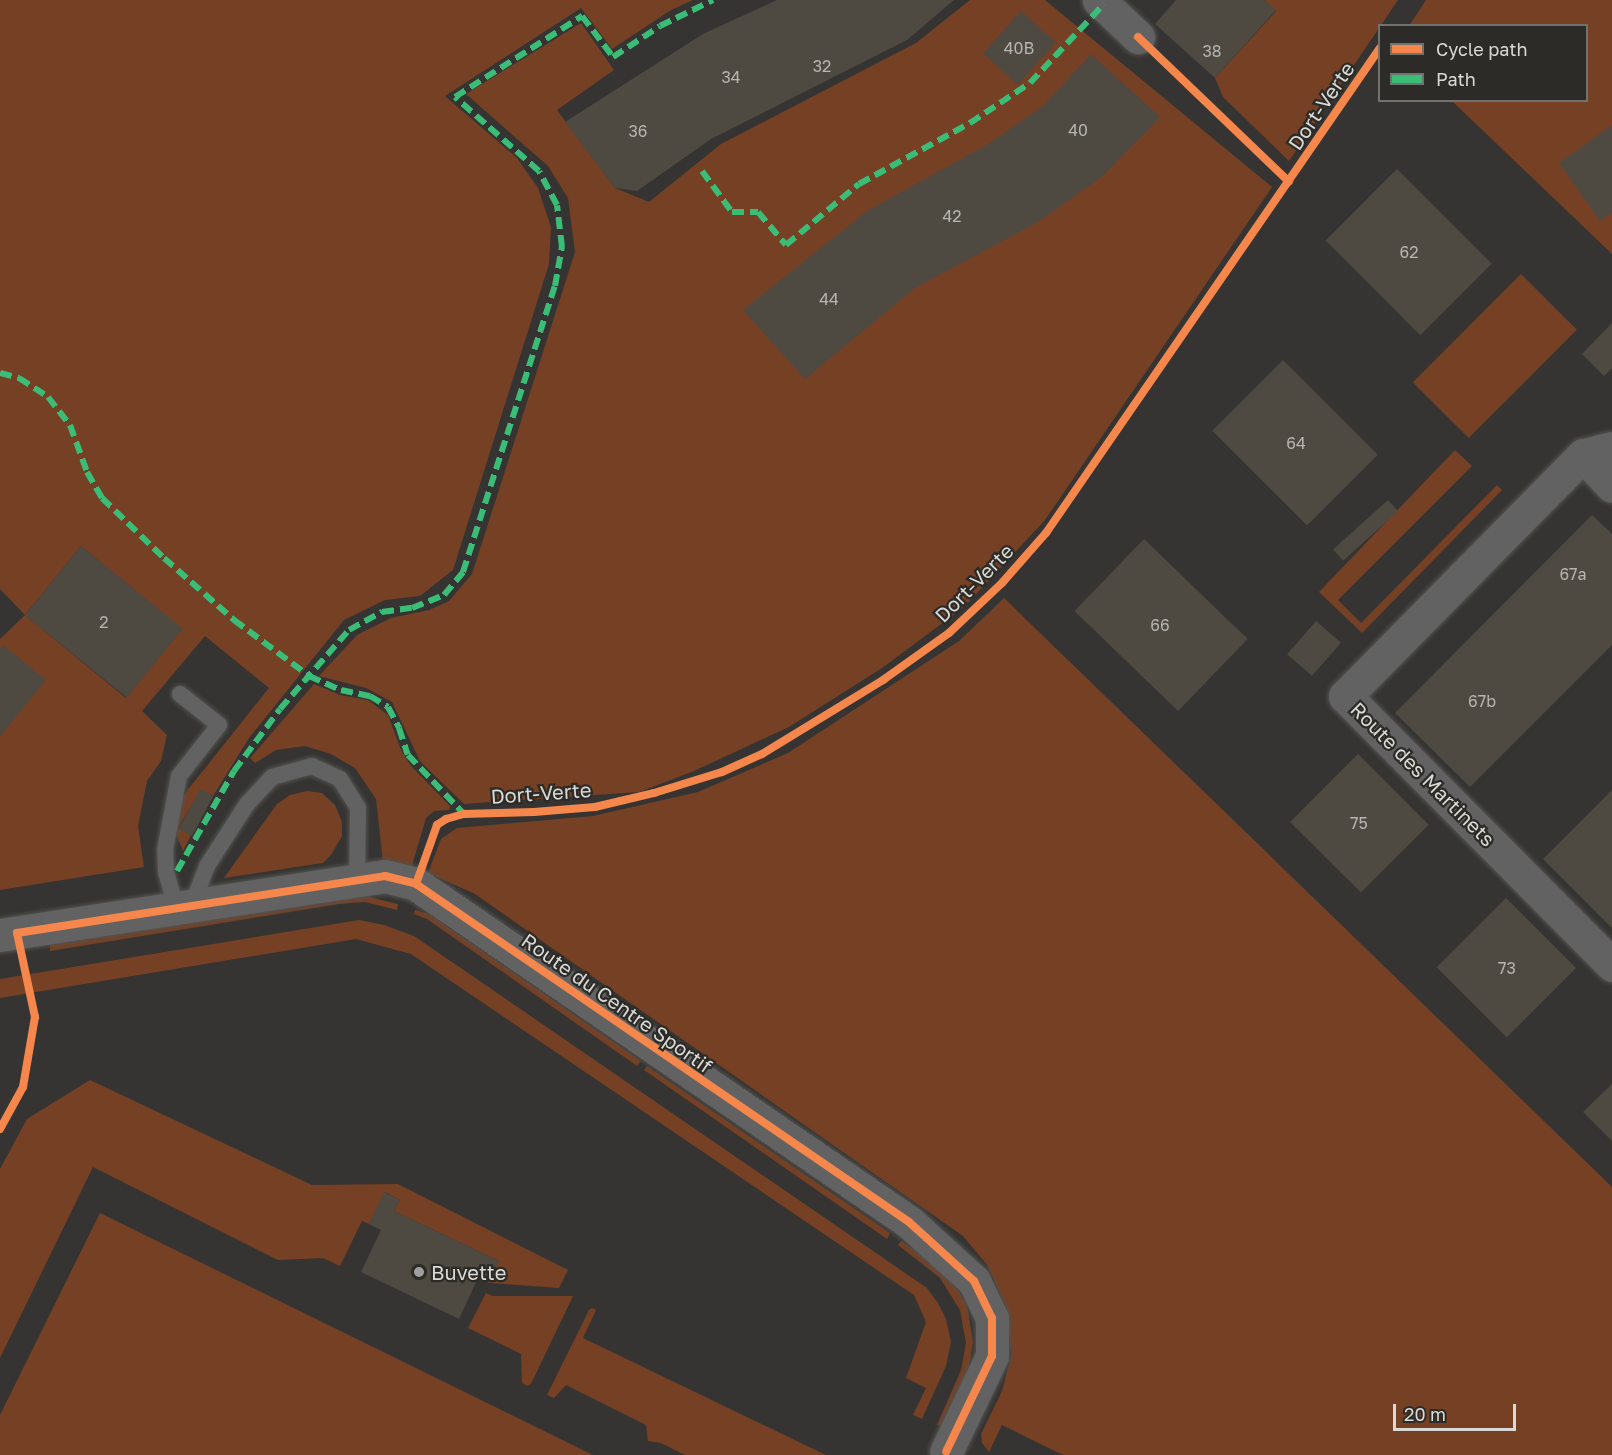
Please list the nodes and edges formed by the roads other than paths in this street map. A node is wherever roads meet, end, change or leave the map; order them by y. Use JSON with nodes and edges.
{"nodes":[{"id":1,"x":1099,"y":0,"type":"edge"},
{"id":2,"x":1138,"y":38,"type":"dead end"},
{"id":3,"x":1598,"y":452,"type":"edge"},
{"id":4,"x":1612,"y":486,"type":"edge"},
{"id":5,"x":180,"y":694,"type":"dead end"},
{"id":6,"x":357,"y":880,"type":"junction"},
{"id":7,"x":184,"y":906,"type":"junction"},
{"id":8,"x":0,"y":935,"type":"edge"},
{"id":9,"x":1612,"y":965,"type":"edge"},
{"id":10,"x":945,"y":1453,"type":"edge"}],
"edges":[{"from":1,"to":2,"type":"street"},
{"from":3,"to":4,"type":"street","name":"Route des Martinets"},
{"from":3,"to":9,"type":"street","name":"Route des Martinets"},
{"from":5,"to":7,"type":"lane"},
{"from":6,"to":7,"type":"street","name":"Route du Centre Sportif"},
{"from":6,"to":7,"type":"lane"},
{"from":6,"to":10,"type":"street","name":"Route du Centre Sportif"},
{"from":7,"to":8,"type":"street","name":"Route du Centre Sportif"}]}
